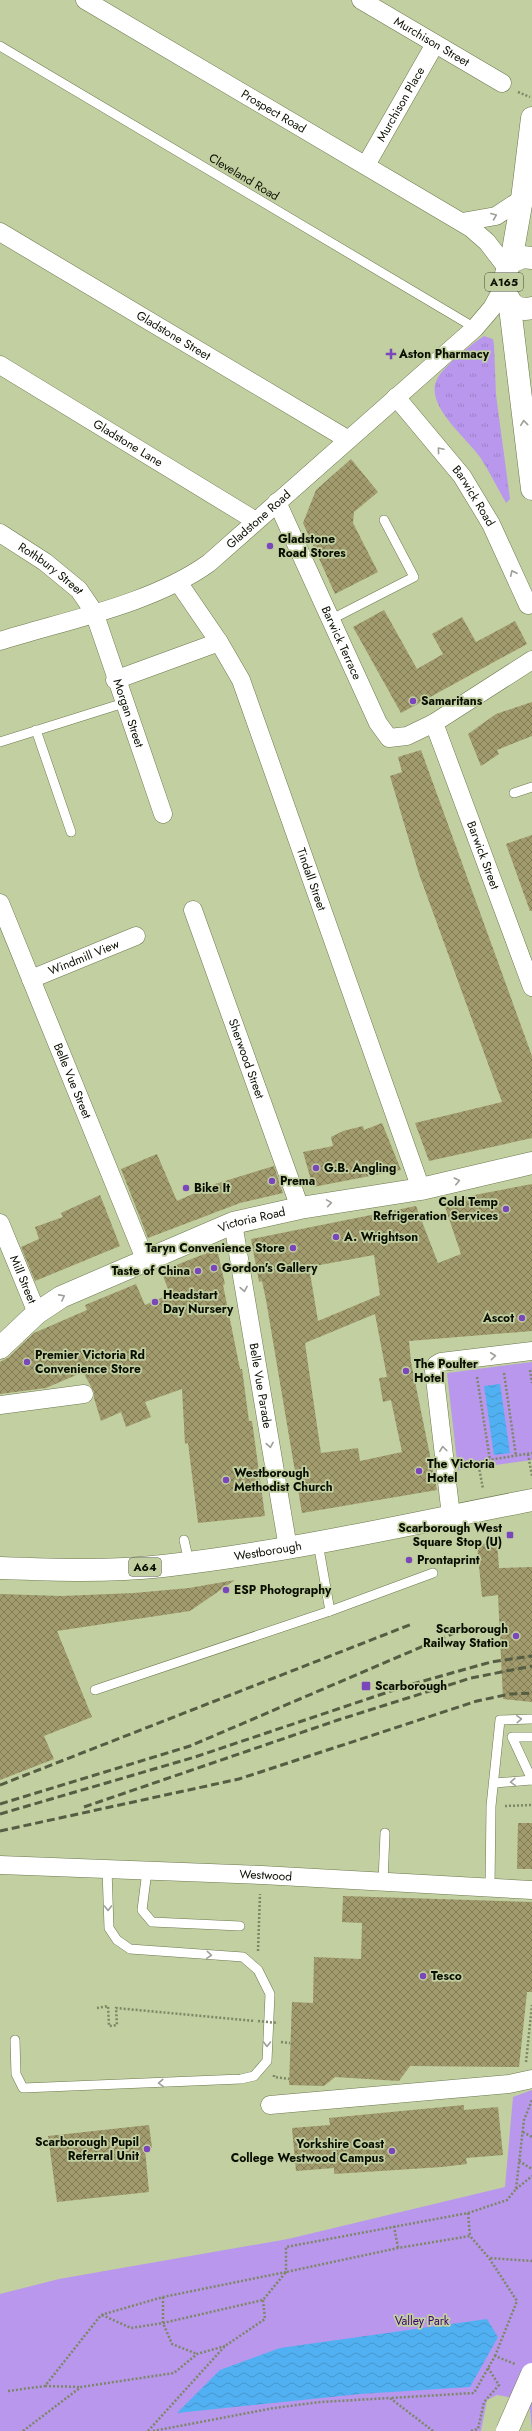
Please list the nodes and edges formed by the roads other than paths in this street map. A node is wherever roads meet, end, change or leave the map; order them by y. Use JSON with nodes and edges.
{"nodes":[{"id":1,"x":85,"y":0,"type":"edge"},
{"id":2,"x":361,"y":0,"type":"edge"},
{"id":3,"x":435,"y":44,"type":"junction"},
{"id":4,"x":0,"y":46,"type":"edge"},
{"id":5,"x":502,"y":83,"type":"dead end"},
{"id":6,"x":532,"y":118,"type":"edge"},
{"id":7,"x":366,"y":165,"type":"junction"},
{"id":8,"x":522,"y":199,"type":"junction"},
{"id":9,"x":462,"y":222,"type":"junction"},
{"id":10,"x":0,"y":232,"type":"edge"},
{"id":11,"x":517,"y":281,"type":"edge"},
{"id":12,"x":475,"y":328,"type":"junction"},
{"id":13,"x":0,"y":364,"type":"edge"},
{"id":14,"x":396,"y":397,"type":"junction"},
{"id":15,"x":347,"y":439,"type":"junction"},
{"id":16,"x":532,"y":490,"type":"edge"},
{"id":17,"x":277,"y":502,"type":"junction"},
{"id":18,"x":384,"y":520,"type":"dead end"},
{"id":19,"x":256,"y":521,"type":"junction"},
{"id":20,"x":0,"y":533,"type":"edge"},
{"id":21,"x":178,"y":582,"type":"junction"},
{"id":22,"x":532,"y":604,"type":"edge"},
{"id":23,"x":94,"y":612,"type":"junction"},
{"id":24,"x":330,"y":620,"type":"junction"},
{"id":25,"x":0,"y":641,"type":"edge"},
{"id":26,"x":219,"y":642,"type":"junction"},
{"id":27,"x":532,"y":660,"type":"edge"},
{"id":28,"x":115,"y":680,"type":"junction"},
{"id":29,"x":124,"y":703,"type":"junction"},
{"id":30,"x":434,"y":723,"type":"junction"},
{"id":31,"x":36,"y":730,"type":"junction"},
{"id":32,"x":0,"y":742,"type":"edge"},
{"id":33,"x":532,"y":787,"type":"edge"},
{"id":34,"x":514,"y":794,"type":"dead end"},
{"id":35,"x":163,"y":814,"type":"dead end"},
{"id":36,"x":71,"y":832,"type":"dead end"},
{"id":37,"x":0,"y":903,"type":"edge"},
{"id":38,"x":193,"y":910,"type":"dead end"},
{"id":39,"x":136,"y":936,"type":"dead end"},
{"id":40,"x":31,"y":979,"type":"junction"},
{"id":41,"x":532,"y":987,"type":"edge"},
{"id":42,"x":532,"y":1163,"type":"edge"},
{"id":43,"x":421,"y":1189,"type":"junction"},
{"id":44,"x":300,"y":1208,"type":"junction"},
{"id":45,"x":0,"y":1223,"type":"edge"},
{"id":46,"x":233,"y":1223,"type":"junction"},
{"id":47,"x":145,"y":1259,"type":"junction"},
{"id":48,"x":37,"y":1313,"type":"junction"},
{"id":49,"x":0,"y":1348,"type":"edge"},
{"id":50,"x":532,"y":1351,"type":"edge"},
{"id":51,"x":84,"y":1394,"type":"dead end"},
{"id":52,"x":0,"y":1405,"type":"edge"},
{"id":53,"x":532,"y":1500,"type":"edge"},
{"id":54,"x":451,"y":1516,"type":"junction"},
{"id":55,"x":184,"y":1540,"type":"dead end"},
{"id":56,"x":318,"y":1543,"type":"junction"},
{"id":57,"x":288,"y":1548,"type":"junction"},
{"id":58,"x":189,"y":1562,"type":"junction"},
{"id":59,"x":0,"y":1568,"type":"edge"},
{"id":60,"x":433,"y":1573,"type":"dead end"},
{"id":61,"x":330,"y":1611,"type":"junction"},
{"id":62,"x":95,"y":1690,"type":"dead end"},
{"id":63,"x":532,"y":1719,"type":"edge"},
{"id":64,"x":512,"y":1737,"type":"junction"},
{"id":65,"x":532,"y":1737,"type":"edge"},
{"id":66,"x":499,"y":1738,"type":"junction"},
{"id":67,"x":532,"y":1780,"type":"edge"},
{"id":68,"x":495,"y":1783,"type":"junction"},
{"id":69,"x":385,"y":1833,"type":"dead end"},
{"id":70,"x":0,"y":1866,"type":"edge"},
{"id":71,"x":107,"y":1869,"type":"junction"},
{"id":72,"x":147,"y":1871,"type":"junction"},
{"id":73,"x":383,"y":1882,"type":"junction"},
{"id":74,"x":490,"y":1887,"type":"junction"},
{"id":75,"x":532,"y":1890,"type":"edge"},
{"id":76,"x":240,"y":1926,"type":"dead end"},
{"id":77,"x":15,"y":2040,"type":"dead end"},
{"id":78,"x":529,"y":2073,"type":"edge"},
{"id":79,"x":270,"y":2105,"type":"dead end"},
{"id":80,"x":525,"y":2370,"type":"edge"},
{"id":81,"x":507,"y":2431,"type":"edge"}],
"edges":[{"from":1,"to":7,"type":"street","name":"Prospect Road"},
{"from":2,"to":3,"type":"street","name":"Murchison Street"},
{"from":3,"to":5,"type":"street","name":"Murchison Street"},
{"from":3,"to":7,"type":"street","name":"Murchison Place"},
{"from":4,"to":12,"type":"lane","name":"Cleveland Road"},
{"from":6,"to":8,"type":"main road"},
{"from":7,"to":9,"type":"street","name":"Prospect Road"},
{"from":9,"to":8,"type":"street","one_way":true},
{"from":8,"to":11,"type":"main road"},
{"from":9,"to":11,"type":"street","name":"Prospect Road"},
{"from":10,"to":15,"type":"street","name":"Gladstone Street"},
{"from":11,"to":12,"type":"street","name":"Gladstone Road"},
{"from":11,"to":12,"type":"street","name":"Gladstone Road"},
{"from":16,"to":11,"type":"main road","one_way":true},
{"from":12,"to":14,"type":"street","name":"Gladstone Road"},
{"from":13,"to":19,"type":"street","name":"Gladstone Lane"},
{"from":14,"to":15,"type":"street","name":"Gladstone Road"},
{"from":22,"to":14,"type":"street","name":"Barwick Road","one_way":true},
{"from":15,"to":17,"type":"street","name":"Gladstone Road"},
{"from":17,"to":19,"type":"street","name":"Gladstone Road"},
{"from":17,"to":24,"type":"street","name":"Barwick Terrace"},
{"from":18,"to":24,"type":"lane"},
{"from":19,"to":21,"type":"street","name":"Gladstone Road"},
{"from":20,"to":23,"type":"street","name":"Rothbury Street"},
{"from":21,"to":23,"type":"street","name":"Gladstone Road"},
{"from":21,"to":26,"type":"street","name":"Tindall Street"},
{"from":23,"to":25,"type":"street","name":"Gladstone Road"},
{"from":23,"to":28,"type":"street","name":"Morgan Street"},
{"from":24,"to":30,"type":"street","name":"Barwick Terrace"},
{"from":26,"to":28,"type":"street"},
{"from":26,"to":43,"type":"street","name":"Tindall Street"},
{"from":27,"to":30,"type":"street"},
{"from":28,"to":29,"type":"street","name":"Morgan Street"},
{"from":29,"to":31,"type":"lane"},
{"from":29,"to":35,"type":"street","name":"Morgan Street"},
{"from":30,"to":41,"type":"street","name":"Barwick Street"},
{"from":31,"to":32,"type":"lane"},
{"from":31,"to":36,"type":"lane"},
{"from":33,"to":34,"type":"lane"},
{"from":37,"to":40,"type":"street","name":"Belle Vue Street"},
{"from":38,"to":44,"type":"street","name":"Sherwood Street"},
{"from":39,"to":40,"type":"street","name":"Windmill View"},
{"from":40,"to":47,"type":"street","name":"Belle Vue Street"},
{"from":43,"to":42,"type":"main road","name":"Victoria Road","one_way":true},
{"from":44,"to":43,"type":"main road","name":"Victoria Road","one_way":true},
{"from":44,"to":46,"type":"main road","name":"Victoria Road"},
{"from":45,"to":48,"type":"street","name":"Mill Street"},
{"from":46,"to":47,"type":"main road","name":"Victoria Road"},
{"from":46,"to":57,"type":"street","name":"Belle Vue Parade","one_way":true},
{"from":48,"to":47,"type":"main road","name":"Victoria Road","one_way":true},
{"from":48,"to":49,"type":"main road","name":"Victoria Road"},
{"from":54,"to":50,"type":"street","one_way":true},
{"from":51,"to":52,"type":"street"},
{"from":53,"to":54,"type":"main road","name":"Westborough","number":"A64"},
{"from":54,"to":56,"type":"main road","name":"Westborough","number":"A64"},
{"from":55,"to":58,"type":"lane"},
{"from":56,"to":57,"type":"main road","name":"Westborough","number":"A64"},
{"from":56,"to":61,"type":"lane"},
{"from":57,"to":58,"type":"main road","name":"Westborough","number":"A64"},
{"from":58,"to":59,"type":"main road","name":"Westborough","number":"A64"},
{"from":60,"to":61,"type":"lane"},
{"from":61,"to":62,"type":"lane"},
{"from":66,"to":63,"type":"lane","one_way":true},
{"from":64,"to":65,"type":"lane"},
{"from":64,"to":66,"type":"lane"},
{"from":64,"to":67,"type":"lane"},
{"from":66,"to":68,"type":"lane"},
{"from":67,"to":68,"type":"lane","one_way":true},
{"from":68,"to":74,"type":"lane"},
{"from":69,"to":73,"type":"lane"},
{"from":70,"to":71,"type":"street","name":"Westwood"},
{"from":71,"to":72,"type":"street","name":"Westwood"},
{"from":71,"to":77,"type":"lane","one_way":true},
{"from":72,"to":73,"type":"street","name":"Westwood"},
{"from":72,"to":76,"type":"lane"},
{"from":73,"to":74,"type":"street","name":"Westwood"},
{"from":74,"to":75,"type":"street","name":"Westwood"},
{"from":78,"to":79,"type":"street"},
{"from":80,"to":81,"type":"main road","bridge":true}]}
